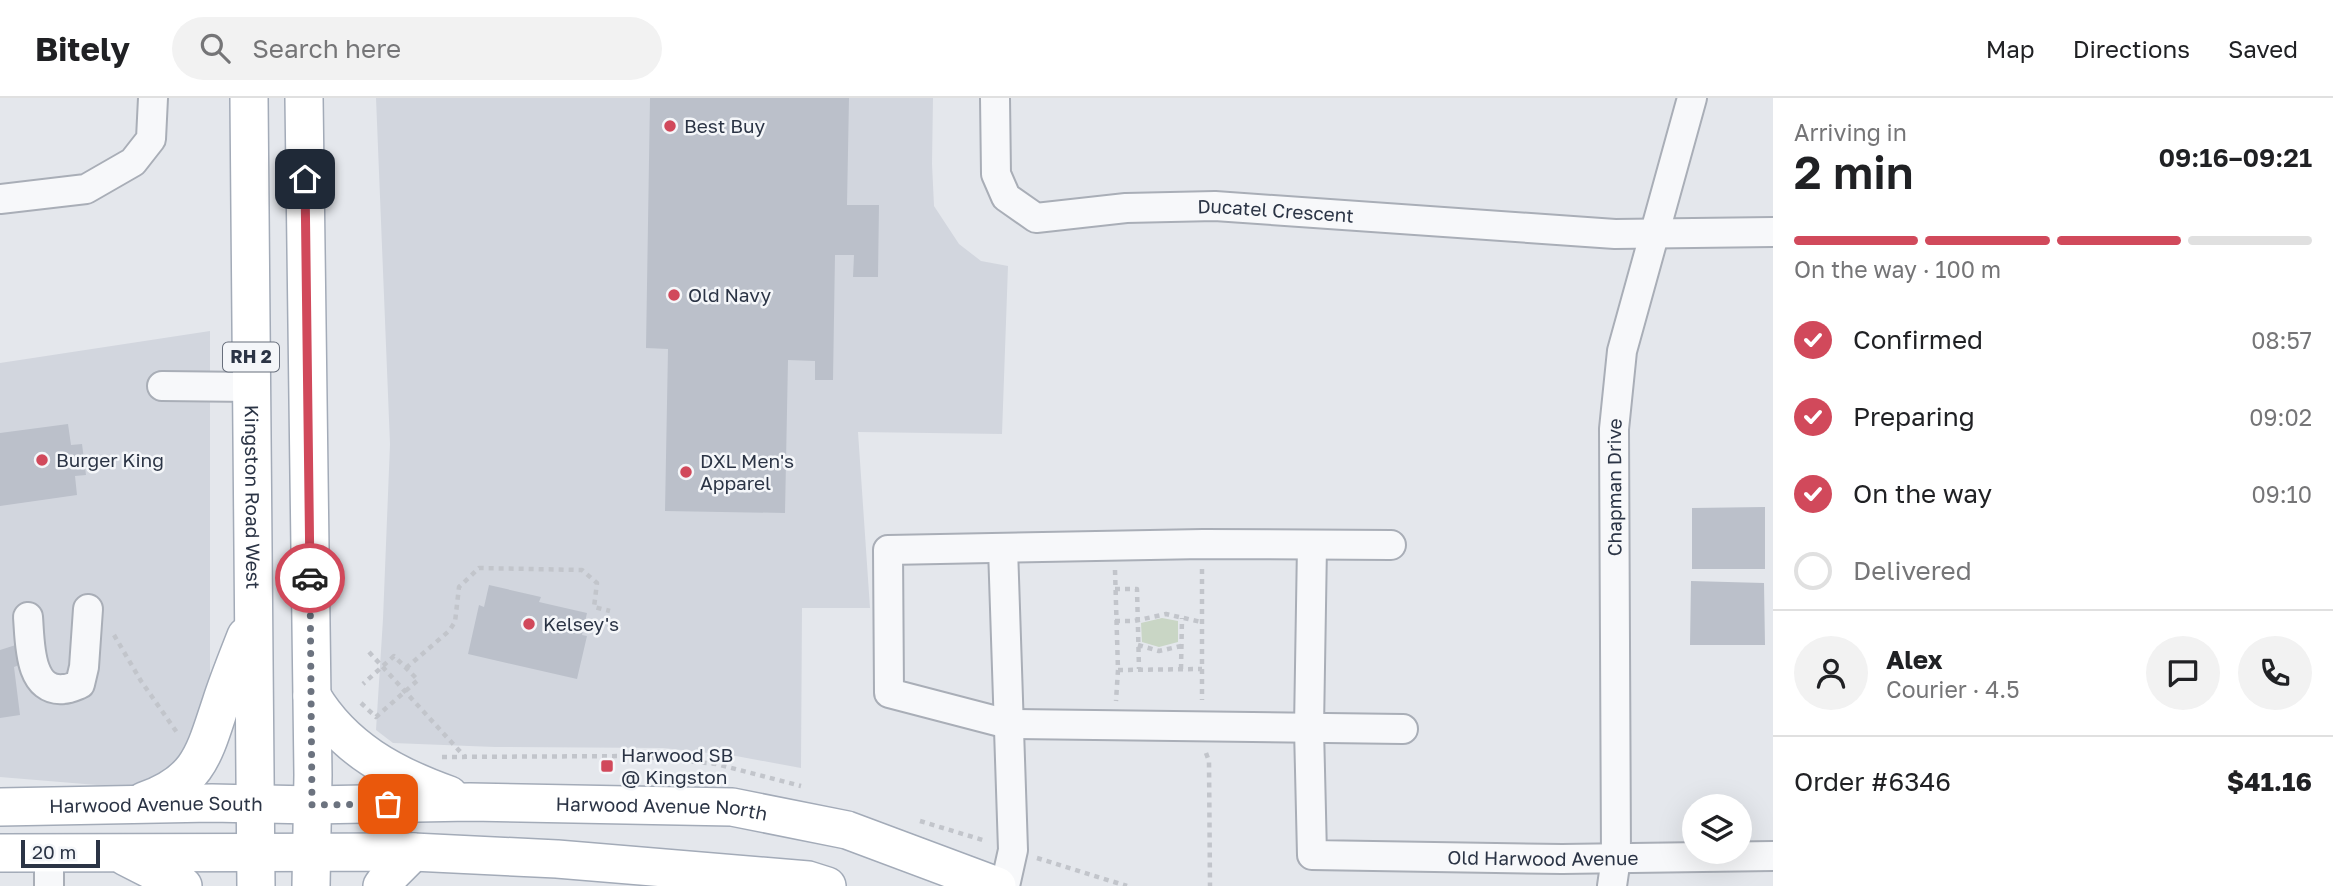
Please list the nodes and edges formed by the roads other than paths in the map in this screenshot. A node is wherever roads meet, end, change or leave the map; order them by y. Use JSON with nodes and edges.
{"nodes":[{"id":1,"x":153,"y":98,"type":"edge"},
{"id":2,"x":249,"y":98,"type":"edge"},
{"id":3,"x":304,"y":98,"type":"edge"},
{"id":4,"x":995,"y":98,"type":"edge"},
{"id":5,"x":1692,"y":98,"type":"edge"},
{"id":6,"x":0,"y":199,"type":"edge"},
{"id":7,"x":1654,"y":232,"type":"junction"},
{"id":8,"x":1773,"y":232,"type":"edge"},
{"id":9,"x":162,"y":386,"type":"dead end"},
{"id":10,"x":251,"y":387,"type":"junction"},
{"id":11,"x":1312,"y":545,"type":"junction"},
{"id":12,"x":1391,"y":545,"type":"dead end"},
{"id":13,"x":1003,"y":548,"type":"junction"},
{"id":14,"x":88,"y":609,"type":"dead end"},
{"id":15,"x":253,"y":615,"type":"junction"},
{"id":16,"x":28,"y":617,"type":"dead end"},
{"id":17,"x":312,"y":696,"type":"junction"},
{"id":18,"x":1008,"y":724,"type":"junction"},
{"id":19,"x":1309,"y":728,"type":"junction"},
{"id":20,"x":1404,"y":729,"type":"dead end"},
{"id":21,"x":470,"y":802,"type":"junction"},
{"id":22,"x":135,"y":804,"type":"junction"},
{"id":23,"x":256,"y":805,"type":"junction"},
{"id":24,"x":312,"y":805,"type":"junction"},
{"id":25,"x":0,"y":807,"type":"edge"},
{"id":26,"x":413,"y":852,"type":"junction"},
{"id":27,"x":0,"y":853,"type":"edge"},
{"id":28,"x":119,"y":853,"type":"junction"},
{"id":29,"x":1773,"y":856,"type":"edge"},
{"id":30,"x":1616,"y":858,"type":"junction"},
{"id":31,"x":310,"y":869,"type":"edge"},
{"id":32,"x":49,"y":870,"type":"edge"},
{"id":33,"x":256,"y":870,"type":"edge"},
{"id":34,"x":655,"y":876,"type":"edge"},
{"id":35,"x":732,"y":880,"type":"edge"},
{"id":36,"x":183,"y":886,"type":"edge"},
{"id":37,"x":382,"y":886,"type":"edge"},
{"id":38,"x":827,"y":886,"type":"edge"},
{"id":39,"x":997,"y":886,"type":"edge"},
{"id":40,"x":1006,"y":886,"type":"edge"},
{"id":41,"x":1612,"y":886,"type":"edge"}],
"edges":[{"from":1,"to":6,"type":"street"},
{"from":2,"to":10,"type":"main road","name":"Kingston Road West","number":"RH 2"},
{"from":3,"to":17,"type":"main road","number":"RH 2"},
{"from":4,"to":7,"type":"street","name":"Ducatel Crescent"},
{"from":5,"to":7,"type":"street","name":"Chapman Drive"},
{"from":7,"to":8,"type":"street","name":"Ducatel Crescent"},
{"from":7,"to":30,"type":"street","name":"Chapman Drive"},
{"from":9,"to":10,"type":"street"},
{"from":10,"to":15,"type":"main road","name":"Kingston Road West","number":"RH 2"},
{"from":11,"to":12,"type":"street"},
{"from":11,"to":13,"type":"street"},
{"from":11,"to":19,"type":"street"},
{"from":13,"to":18,"type":"street"},
{"from":13,"to":18,"type":"street"},
{"from":14,"to":16,"type":"street"},
{"from":15,"to":22,"type":"main road"},
{"from":15,"to":23,"type":"main road","name":"Kingston Road West","number":"RH 2"},
{"from":17,"to":21,"type":"main road"},
{"from":17,"to":24,"type":"main road","number":"RH 2"},
{"from":18,"to":19,"type":"street"},
{"from":18,"to":40,"type":"street"},
{"from":19,"to":20,"type":"street"},
{"from":19,"to":30,"type":"street","name":"Old Harwood Avenue"},
{"from":21,"to":24,"type":"main road","name":"Harwood Avenue North"},
{"from":21,"to":39,"type":"main road","name":"Harwood Avenue North"},
{"from":22,"to":23,"type":"main road","name":"Harwood Avenue South"},
{"from":22,"to":25,"type":"main road","name":"Harwood Avenue South"},
{"from":23,"to":24,"type":"main road","name":"Harwood Avenue South"},
{"from":23,"to":33,"type":"main road","name":"Kingston Road West","number":"RH 2"},
{"from":24,"to":31,"type":"main road","number":"RH 2"},
{"from":26,"to":31,"type":"main road"},
{"from":26,"to":34,"type":"main road"},
{"from":26,"to":37,"type":"main road"},
{"from":27,"to":32,"type":"main road"},
{"from":28,"to":32,"type":"main road"},
{"from":28,"to":33,"type":"main road"},
{"from":28,"to":36,"type":"main road"},
{"from":29,"to":30,"type":"street","name":"Old Harwood Avenue"},
{"from":30,"to":41,"type":"street","name":"Chapman Drive"},
{"from":31,"to":33,"type":"main road"},
{"from":34,"to":35,"type":"main road"},
{"from":35,"to":38,"type":"main road"}]}
